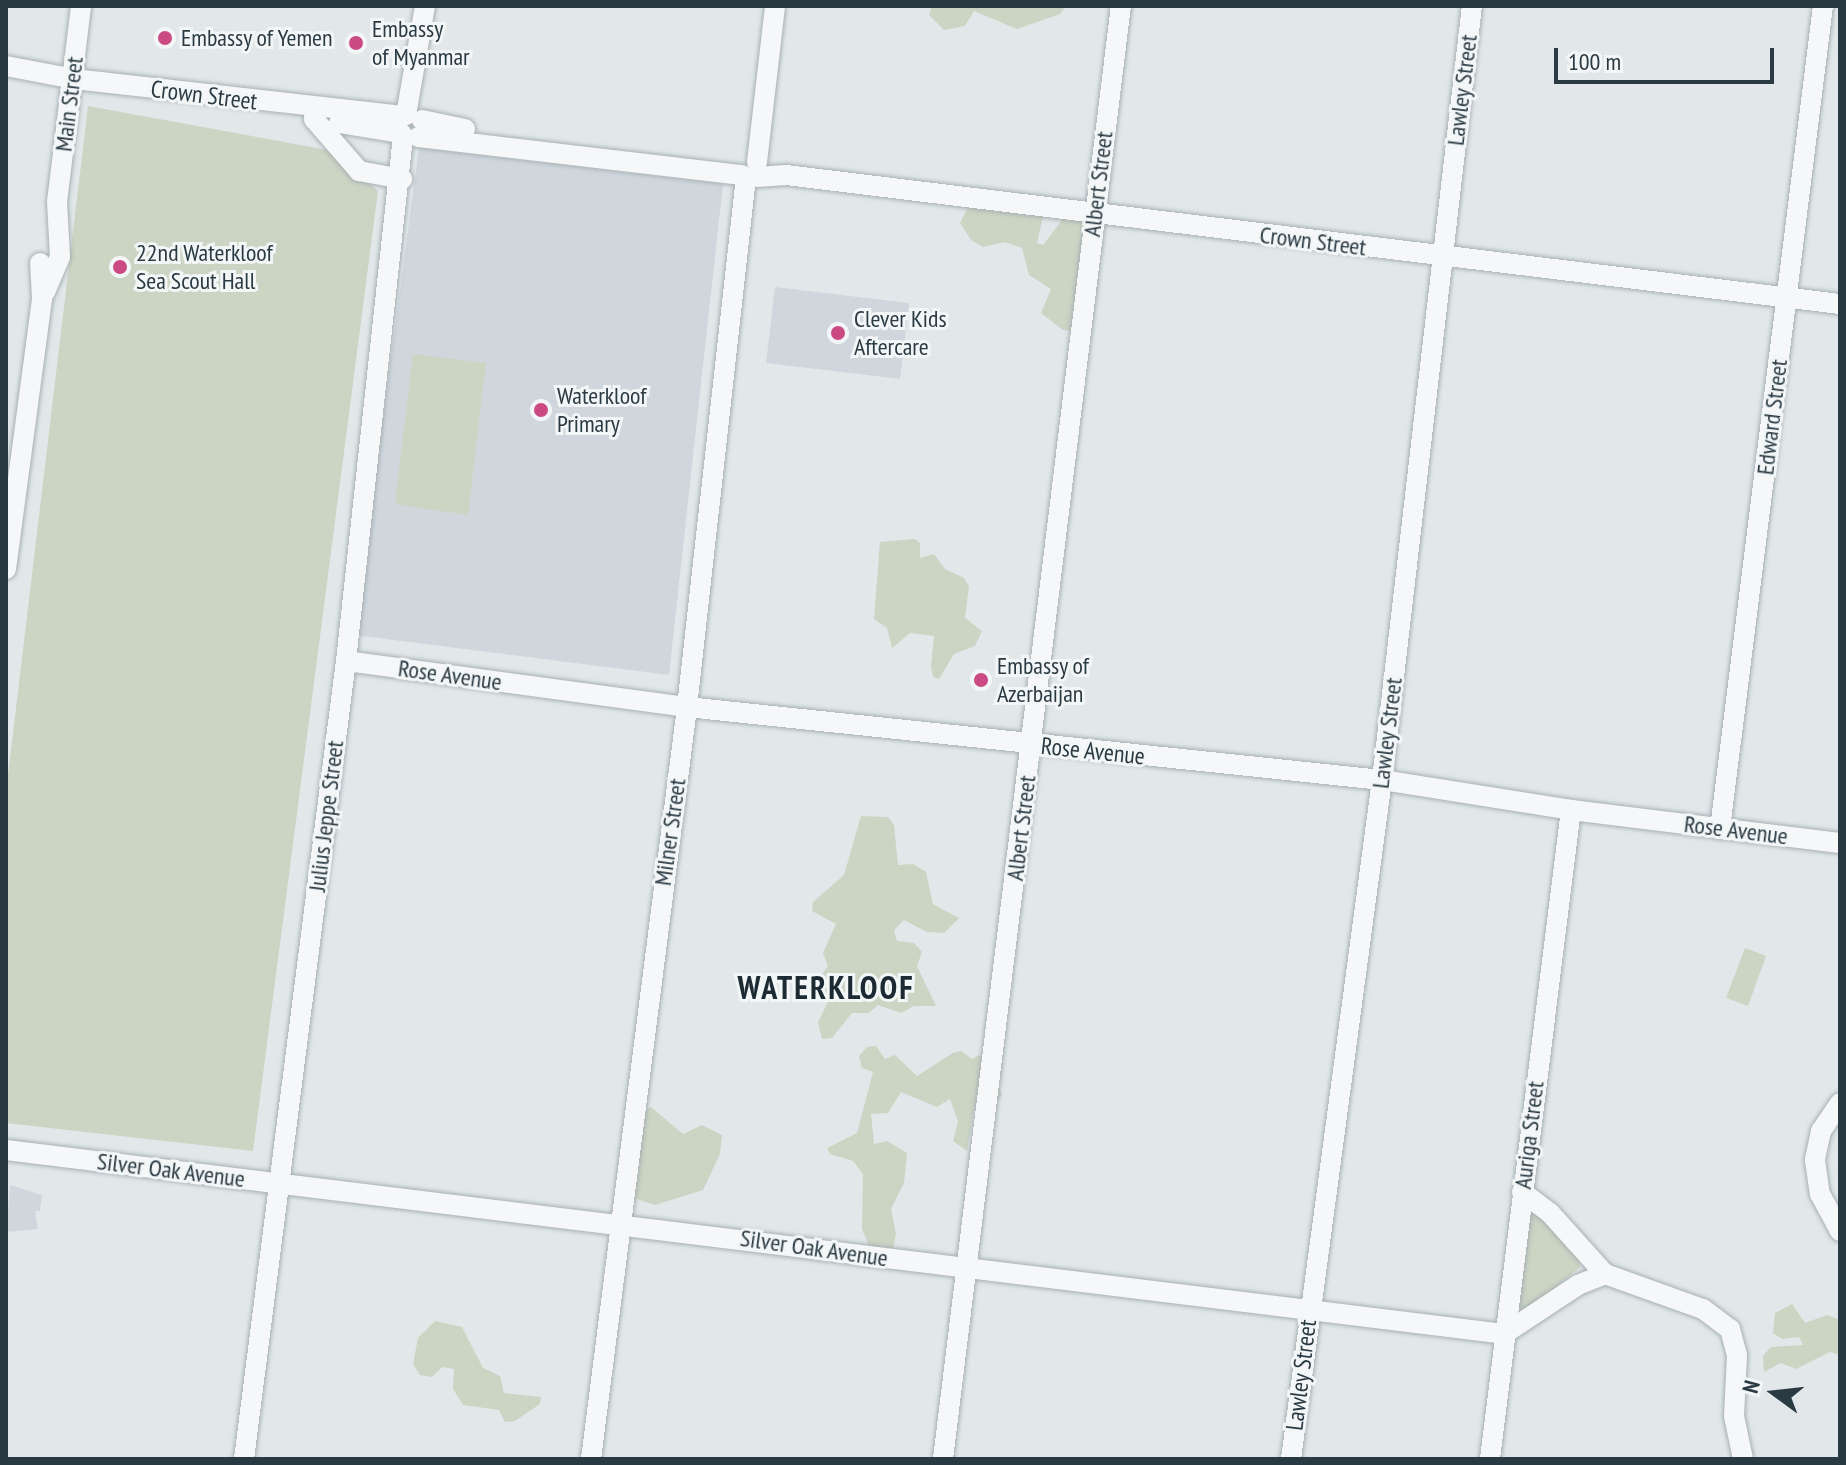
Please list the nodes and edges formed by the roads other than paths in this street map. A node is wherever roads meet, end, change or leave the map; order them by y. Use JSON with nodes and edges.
{"nodes":[{"id":1,"x":81,"y":6,"type":"edge"},
{"id":2,"x":425,"y":6,"type":"edge"},
{"id":3,"x":775,"y":6,"type":"edge"},
{"id":4,"x":1121,"y":6,"type":"edge"},
{"id":5,"x":1472,"y":6,"type":"edge"},
{"id":6,"x":1823,"y":6,"type":"edge"},
{"id":7,"x":6,"y":66,"type":"edge"},
{"id":8,"x":6,"y":78,"type":"edge"},
{"id":9,"x":73,"y":85,"type":"junction"},
{"id":10,"x":314,"y":114,"type":"junction"},
{"id":11,"x":411,"y":126,"type":"junction"},
{"id":12,"x":751,"y":170,"type":"junction"},
{"id":13,"x":402,"y":176,"type":"junction"},
{"id":14,"x":1094,"y":213,"type":"junction"},
{"id":15,"x":1441,"y":257,"type":"junction"},
{"id":16,"x":1787,"y":297,"type":"junction"},
{"id":17,"x":1840,"y":304,"type":"edge"},
{"id":18,"x":6,"y":569,"type":"edge"},
{"id":19,"x":346,"y":661,"type":"junction"},
{"id":20,"x":687,"y":707,"type":"junction"},
{"id":21,"x":1031,"y":745,"type":"junction"},
{"id":22,"x":1382,"y":780,"type":"junction"},
{"id":23,"x":1571,"y":810,"type":"junction"},
{"id":24,"x":1720,"y":829,"type":"junction"},
{"id":25,"x":1840,"y":843,"type":"edge"},
{"id":26,"x":1840,"y":1103,"type":"edge"},
{"id":27,"x":6,"y":1150,"type":"edge"},
{"id":28,"x":279,"y":1183,"type":"junction"},
{"id":29,"x":1522,"y":1192,"type":"junction"},
{"id":30,"x":618,"y":1221,"type":"junction"},
{"id":31,"x":1840,"y":1231,"type":"edge"},
{"id":32,"x":967,"y":1268,"type":"junction"},
{"id":33,"x":1605,"y":1274,"type":"junction"},
{"id":34,"x":1309,"y":1310,"type":"junction"},
{"id":35,"x":1504,"y":1334,"type":"junction"},
{"id":36,"x":244,"y":1459,"type":"edge"},
{"id":37,"x":591,"y":1459,"type":"edge"},
{"id":38,"x":943,"y":1459,"type":"edge"},
{"id":39,"x":1291,"y":1459,"type":"edge"},
{"id":40,"x":1490,"y":1459,"type":"edge"},
{"id":41,"x":1743,"y":1459,"type":"edge"}],
"edges":[{"from":1,"to":9,"type":"street","name":"Main Street"},
{"from":2,"to":11,"type":"street","name":"Julius Jeppe Street"},
{"from":3,"to":12,"type":"street","name":"Milner Street"},
{"from":4,"to":14,"type":"street","name":"Albert Street"},
{"from":5,"to":15,"type":"street","name":"Lawley Street"},
{"from":6,"to":16,"type":"street","name":"Edward Street"},
{"from":7,"to":9,"type":"street","name":"Crown Street"},
{"from":8,"to":9,"type":"street","name":"Crown Street"},
{"from":9,"to":10,"type":"street","name":"Crown Street"},
{"from":9,"to":18,"type":"street","name":"Main Street"},
{"from":10,"to":11,"type":"street","name":"Crown Street"},
{"from":10,"to":13,"type":"street"},
{"from":11,"to":12,"type":"street","name":"Crown Street"},
{"from":11,"to":13,"type":"street","name":"Julius Jeppe Street"},
{"from":12,"to":14,"type":"street","name":"Crown Street"},
{"from":12,"to":20,"type":"street","name":"Milner Street"},
{"from":13,"to":19,"type":"street","name":"Julius Jeppe Street"},
{"from":14,"to":15,"type":"street","name":"Crown Street"},
{"from":14,"to":21,"type":"street","name":"Albert Street"},
{"from":15,"to":16,"type":"street","name":"Crown Street"},
{"from":15,"to":22,"type":"street","name":"Lawley Street"},
{"from":16,"to":17,"type":"street","name":"Crown Street"},
{"from":16,"to":24,"type":"street","name":"Edward Street"},
{"from":19,"to":20,"type":"street","name":"Rose Avenue"},
{"from":19,"to":28,"type":"street","name":"Julius Jeppe Street"},
{"from":20,"to":21,"type":"street","name":"Rose Avenue"},
{"from":20,"to":30,"type":"street","name":"Milner Street"},
{"from":21,"to":22,"type":"street","name":"Rose Avenue"},
{"from":21,"to":32,"type":"street","name":"Albert Street"},
{"from":22,"to":23,"type":"street","name":"Rose Avenue"},
{"from":22,"to":34,"type":"street","name":"Lawley Street"},
{"from":23,"to":24,"type":"street","name":"Rose Avenue"},
{"from":23,"to":29,"type":"street","name":"Auriga Street"},
{"from":24,"to":25,"type":"street","name":"Rose Avenue"},
{"from":26,"to":31,"type":"street"},
{"from":27,"to":28,"type":"street","name":"Silver Oak Avenue"},
{"from":28,"to":30,"type":"street","name":"Silver Oak Avenue"},
{"from":28,"to":36,"type":"street","name":"Julius Jeppe Street"},
{"from":29,"to":33,"type":"street"},
{"from":29,"to":35,"type":"street","name":"Auriga Street"},
{"from":30,"to":32,"type":"street","name":"Silver Oak Avenue"},
{"from":30,"to":37,"type":"street","name":"Milner Street"},
{"from":32,"to":34,"type":"street","name":"Silver Oak Avenue"},
{"from":32,"to":38,"type":"street","name":"Albert Street"},
{"from":33,"to":35,"type":"street"},
{"from":33,"to":41,"type":"street"},
{"from":34,"to":35,"type":"street","name":"Silver Oak Avenue"},
{"from":34,"to":39,"type":"street","name":"Lawley Street"},
{"from":35,"to":40,"type":"street","name":"Auriga Street"}]}
